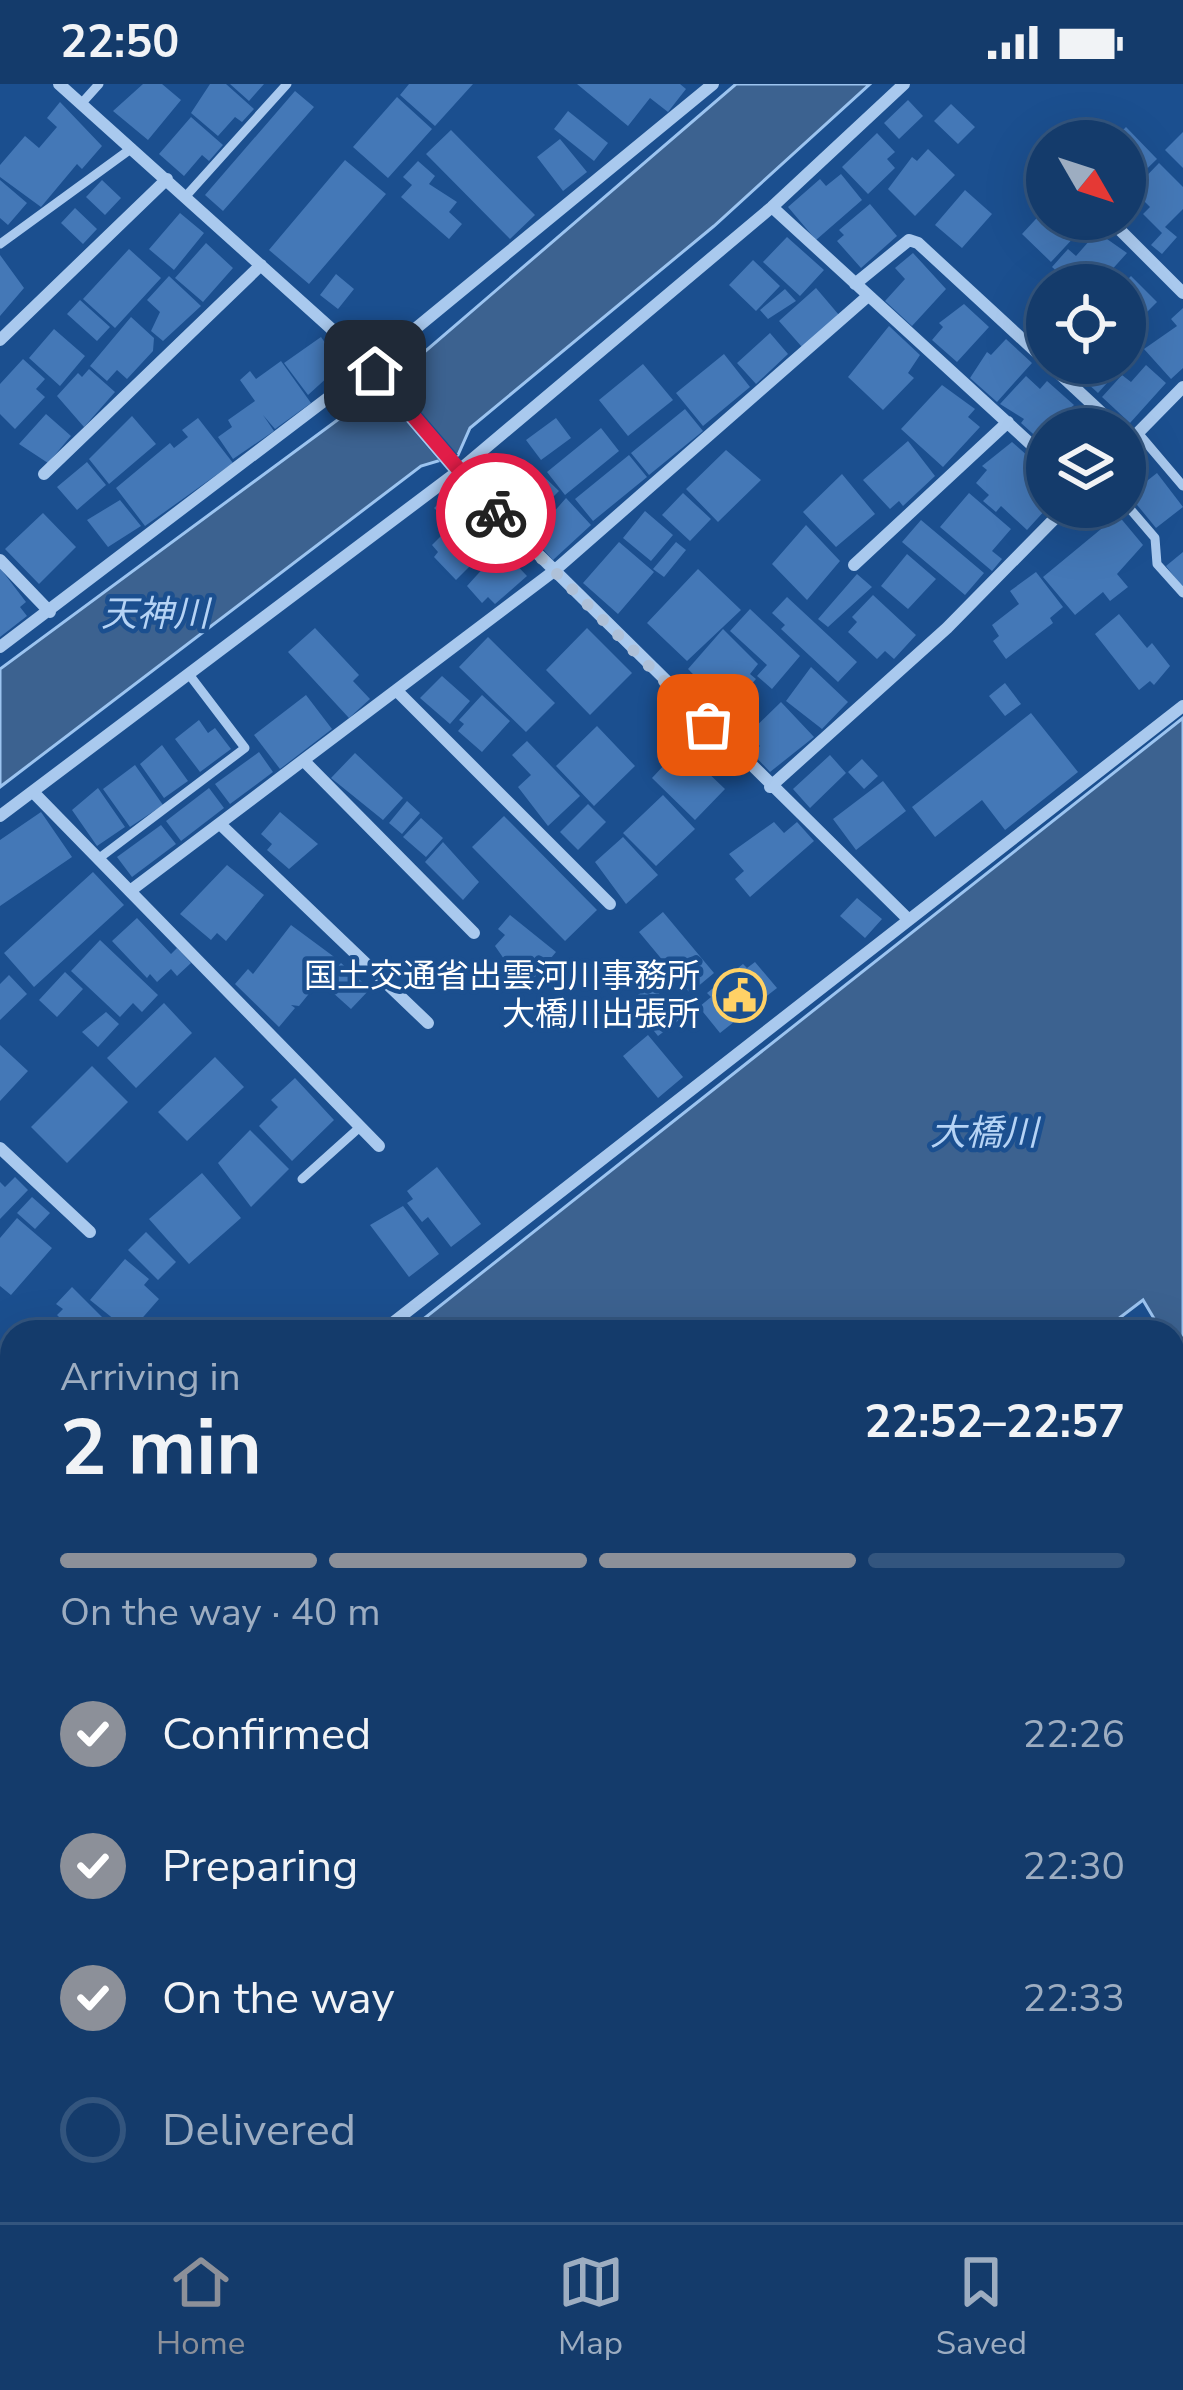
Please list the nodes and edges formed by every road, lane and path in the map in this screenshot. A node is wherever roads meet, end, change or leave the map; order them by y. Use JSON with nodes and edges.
{"nodes":[{"id":1,"x":59,"y":84,"type":"edge"},
{"id":2,"x":99,"y":84,"type":"edge"},
{"id":3,"x":286,"y":84,"type":"edge"},
{"id":4,"x":713,"y":84,"type":"edge"},
{"id":5,"x":904,"y":84,"type":"edge"},
{"id":6,"x":81,"y":104,"type":"junction"},
{"id":7,"x":131,"y":148,"type":"junction"},
{"id":8,"x":167,"y":179,"type":"junction"},
{"id":9,"x":186,"y":196,"type":"junction"},
{"id":10,"x":772,"y":207,"type":"junction"},
{"id":11,"x":1129,"y":240,"type":"edge"},
{"id":12,"x":0,"y":244,"type":"edge"},
{"id":13,"x":261,"y":265,"type":"junction"},
{"id":14,"x":855,"y":284,"type":"junction"},
{"id":15,"x":1183,"y":293,"type":"edge"},
{"id":16,"x":868,"y":296,"type":"junction"},
{"id":17,"x":0,"y":340,"type":"edge"},
{"id":18,"x":1026,"y":343,"type":"edge"},
{"id":19,"x":373,"y":368,"type":"junction"},
{"id":20,"x":1070,"y":384,"type":"edge"},
{"id":21,"x":1183,"y":387,"type":"edge"},
{"id":22,"x":1096,"y":408,"type":"edge"},
{"id":23,"x":1146,"y":421,"type":"edge"},
{"id":24,"x":1008,"y":422,"type":"junction"},
{"id":25,"x":1026,"y":439,"type":"edge"},
{"id":26,"x":1146,"y":453,"type":"edge"},
{"id":27,"x":452,"y":466,"type":"junction"},
{"id":28,"x":44,"y":474,"type":"dead end"},
{"id":29,"x":1183,"y":486,"type":"edge"},
{"id":30,"x":1045,"y":528,"type":"edge"},
{"id":31,"x":1146,"y":528,"type":"edge"},
{"id":32,"x":0,"y":560,"type":"edge"},
{"id":33,"x":854,"y":565,"type":"dead end"},
{"id":34,"x":554,"y":571,"type":"junction"},
{"id":35,"x":1183,"y":593,"type":"edge"},
{"id":36,"x":50,"y":611,"type":"junction"},
{"id":37,"x":0,"y":647,"type":"edge"},
{"id":38,"x":191,"y":677,"type":"junction"},
{"id":39,"x":397,"y":691,"type":"junction"},
{"id":40,"x":1183,"y":706,"type":"edge"},
{"id":41,"x":305,"y":762,"type":"junction"},
{"id":42,"x":770,"y":788,"type":"junction"},
{"id":43,"x":34,"y":794,"type":"junction"},
{"id":44,"x":0,"y":816,"type":"edge"},
{"id":45,"x":220,"y":824,"type":"junction"},
{"id":46,"x":98,"y":859,"type":"junction"},
{"id":47,"x":130,"y":891,"type":"junction"},
{"id":48,"x":610,"y":904,"type":"dead end"},
{"id":49,"x":909,"y":920,"type":"junction"},
{"id":50,"x":474,"y":933,"type":"dead end"},
{"id":51,"x":428,"y":1023,"type":"dead end"},
{"id":52,"x":360,"y":1127,"type":"junction"},
{"id":53,"x":379,"y":1146,"type":"dead end"},
{"id":54,"x":0,"y":1148,"type":"edge"},
{"id":55,"x":302,"y":1179,"type":"dead end"},
{"id":56,"x":90,"y":1232,"type":"dead end"},
{"id":57,"x":396,"y":1320,"type":"edge"}],
"edges":[{"from":1,"to":6,"type":"street"},
{"from":2,"to":6,"type":"lane"},
{"from":3,"to":9,"type":"lane"},
{"from":4,"to":19,"type":"street"},
{"from":5,"to":10,"type":"street"},
{"from":6,"to":7,"type":"street"},
{"from":7,"to":8,"type":"street"},
{"from":7,"to":12,"type":"lane"},
{"from":8,"to":9,"type":"street"},
{"from":8,"to":17,"type":"street"},
{"from":9,"to":13,"type":"street"},
{"from":10,"to":14,"type":"street"},
{"from":10,"to":27,"type":"street"},
{"from":11,"to":15,"type":"street"},
{"from":13,"to":19,"type":"street"},
{"from":13,"to":28,"type":"street"},
{"from":14,"to":16,"type":"street"},
{"from":14,"to":18,"type":"street"},
{"from":16,"to":24,"type":"street"},
{"from":16,"to":34,"type":"street"},
{"from":19,"to":27,"type":"street"},
{"from":19,"to":36,"type":"street"},
{"from":20,"to":22,"type":"street"},
{"from":21,"to":23,"type":"street"},
{"from":24,"to":25,"type":"street"},
{"from":24,"to":33,"type":"street"},
{"from":26,"to":29,"type":"lane"},
{"from":27,"to":34,"type":"street"},
{"from":27,"to":38,"type":"street"},
{"from":30,"to":42,"type":"street"},
{"from":31,"to":35,"type":"lane"},
{"from":32,"to":36,"type":"street"},
{"from":34,"to":39,"type":"street"},
{"from":34,"to":42,"type":"street"},
{"from":36,"to":37,"type":"street"},
{"from":38,"to":43,"type":"street"},
{"from":38,"to":46,"type":"lane"},
{"from":39,"to":41,"type":"street"},
{"from":39,"to":48,"type":"street"},
{"from":40,"to":49,"type":"street"},
{"from":41,"to":45,"type":"street"},
{"from":41,"to":50,"type":"street"},
{"from":42,"to":49,"type":"street"},
{"from":43,"to":44,"type":"street"},
{"from":43,"to":46,"type":"street"},
{"from":45,"to":47,"type":"street"},
{"from":45,"to":51,"type":"street"},
{"from":46,"to":47,"type":"street"},
{"from":47,"to":52,"type":"street"},
{"from":49,"to":57,"type":"street"},
{"from":52,"to":53,"type":"street"},
{"from":52,"to":55,"type":"lane"},
{"from":54,"to":56,"type":"street"}]}
